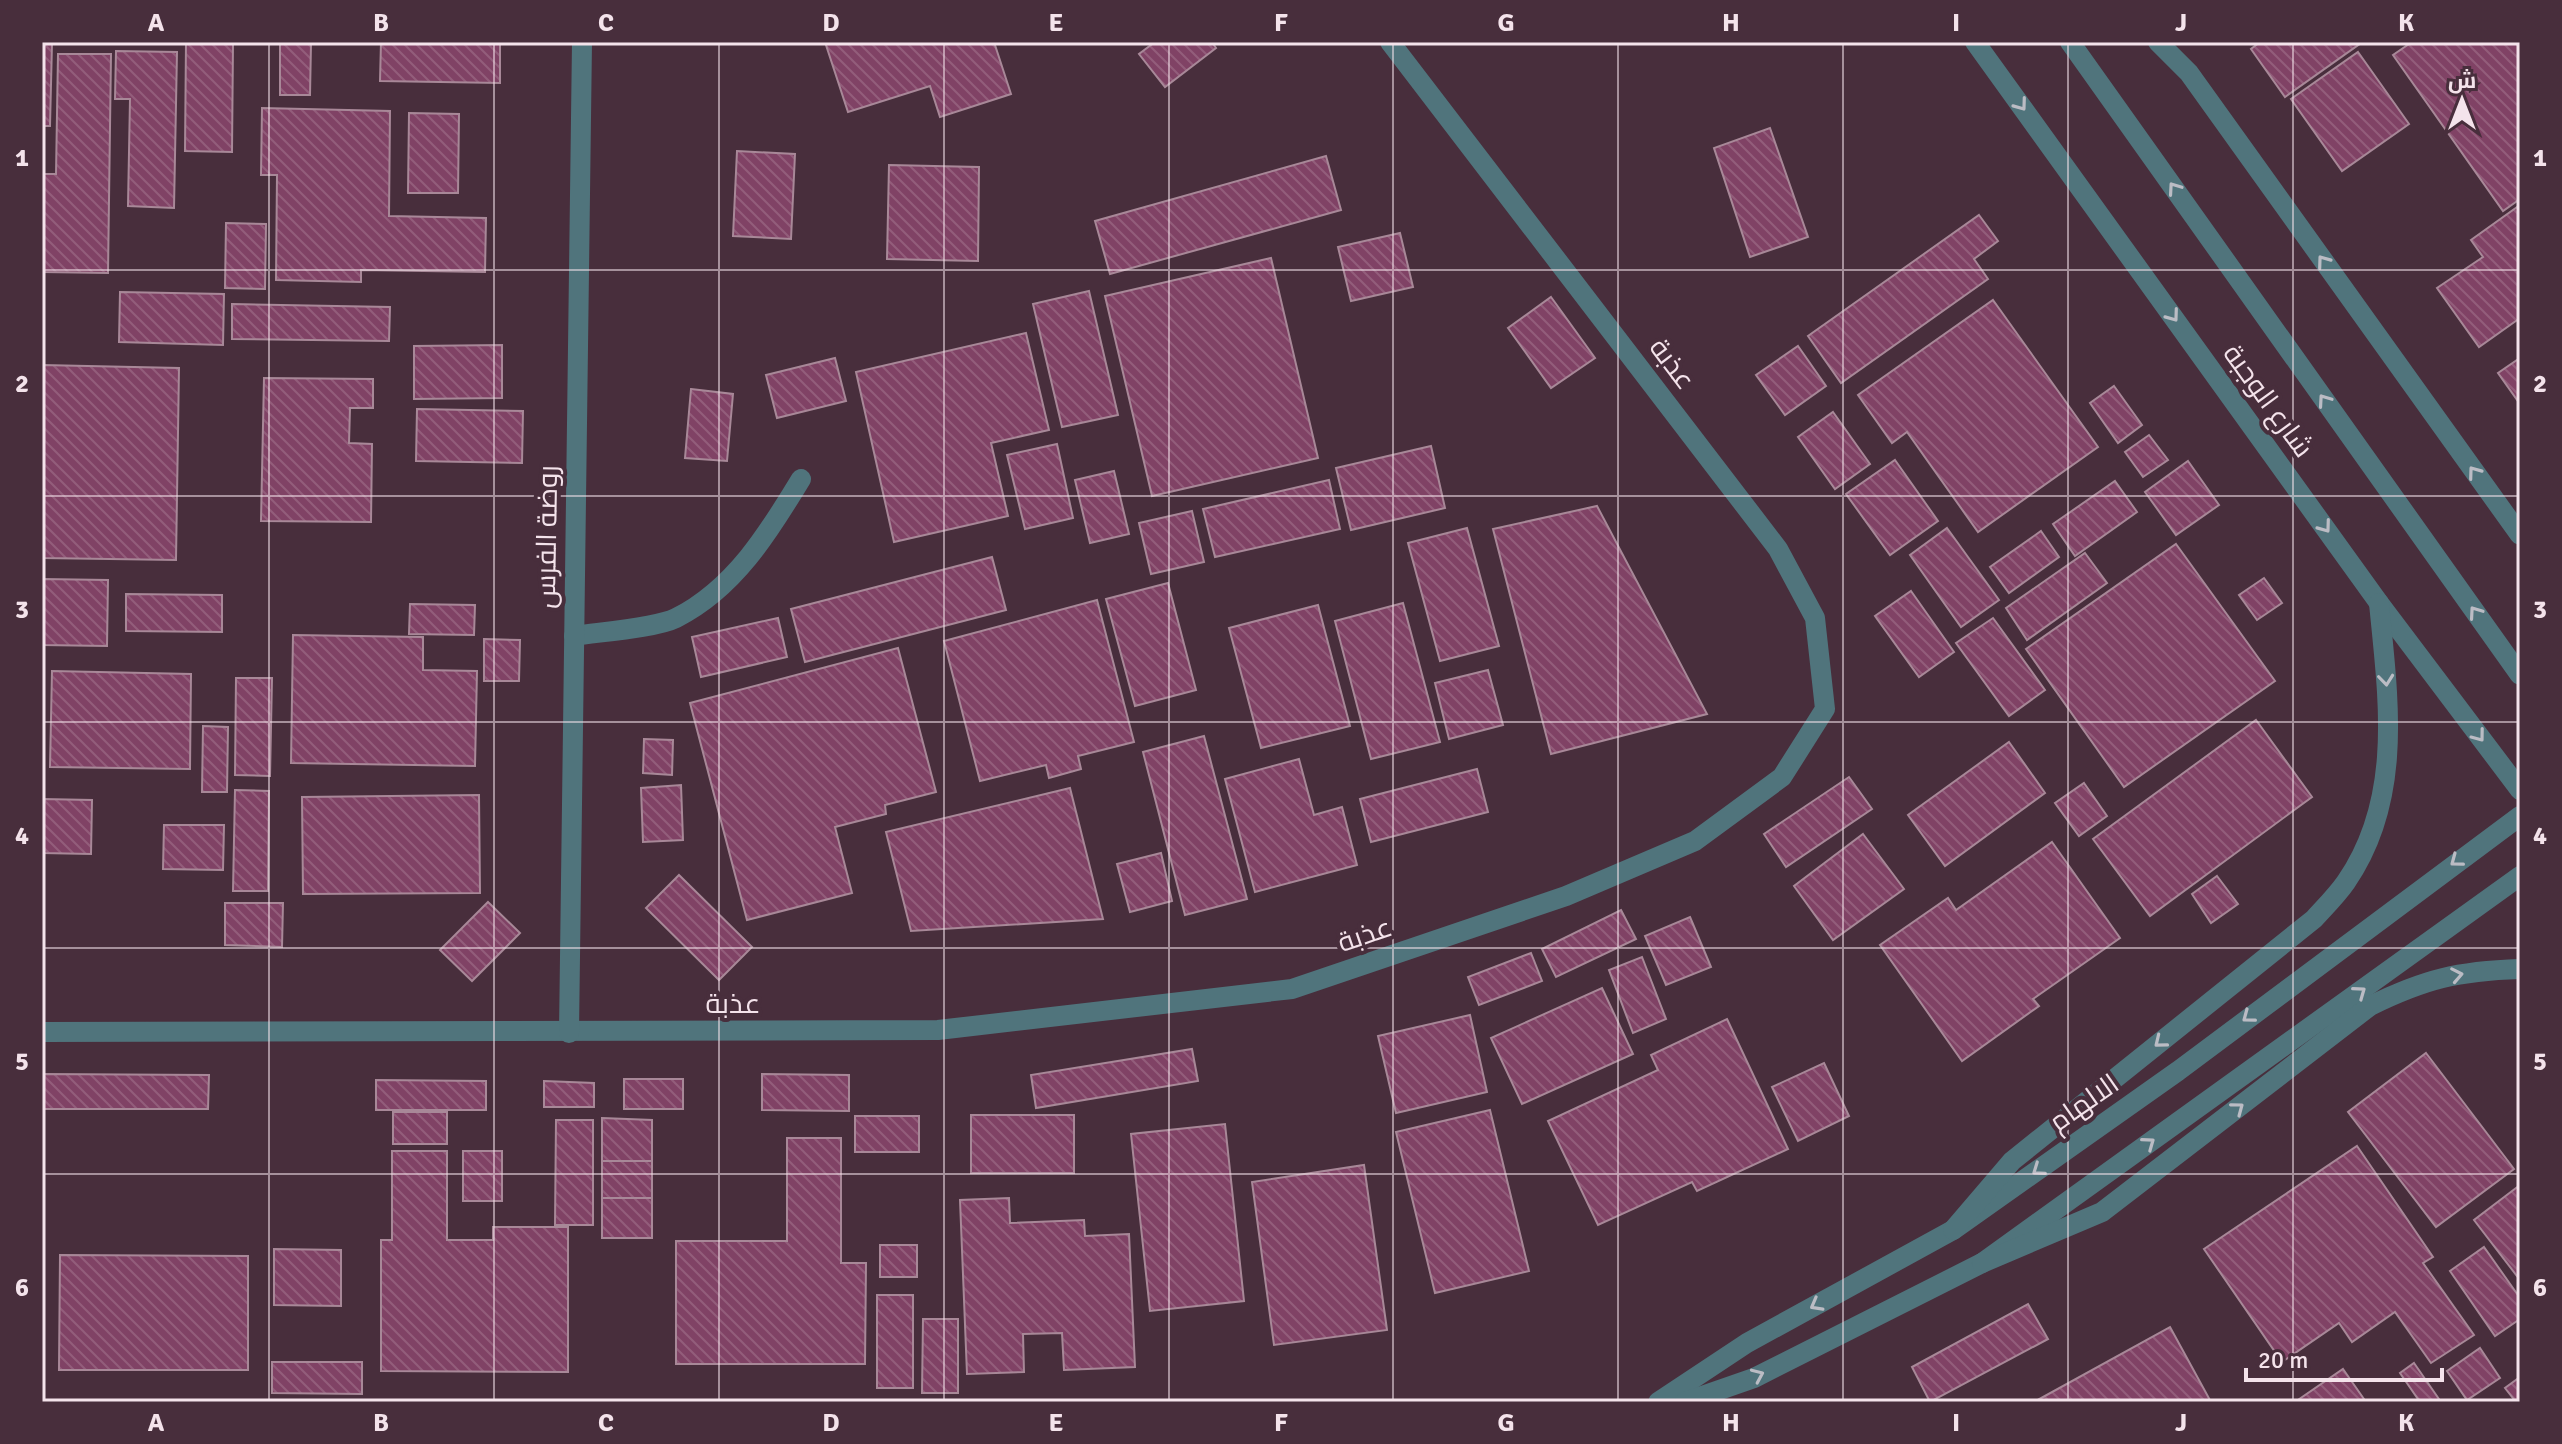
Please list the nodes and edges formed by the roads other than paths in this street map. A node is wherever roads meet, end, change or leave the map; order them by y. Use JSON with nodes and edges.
{"nodes":[{"id":1,"x":582,"y":42,"type":"edge"},
{"id":2,"x":1390,"y":42,"type":"edge"},
{"id":3,"x":1975,"y":42,"type":"edge"},
{"id":4,"x":2070,"y":42,"type":"edge"},
{"id":5,"x":2158,"y":42,"type":"edge"},
{"id":6,"x":801,"y":479,"type":"dead end"},
{"id":7,"x":2520,"y":535,"type":"edge"},
{"id":8,"x":2379,"y":603,"type":"junction"},
{"id":9,"x":574,"y":636,"type":"junction"},
{"id":10,"x":2520,"y":675,"type":"edge"},
{"id":11,"x":2520,"y":790,"type":"edge"},
{"id":12,"x":2520,"y":816,"type":"edge"},
{"id":13,"x":2520,"y":876,"type":"edge"},
{"id":14,"x":2520,"y":969,"type":"edge"},
{"id":15,"x":42,"y":1032,"type":"edge"},
{"id":16,"x":569,"y":1033,"type":"junction"},
{"id":17,"x":1953,"y":1230,"type":"junction"},
{"id":18,"x":1982,"y":1263,"type":"junction"},
{"id":19,"x":1658,"y":1402,"type":"edge"},
{"id":20,"x":1685,"y":1402,"type":"edge"}],
"edges":[{"from":1,"to":9,"type":"street","name":"روضة الفرس"},
{"from":2,"to":16,"type":"street","name":"عذبة"},
{"from":3,"to":8,"type":"street","name":"شارع الوجبة","one_way":true},
{"from":10,"to":4,"type":"street","name":"شارع الوجبة","one_way":true},
{"from":7,"to":5,"type":"street","one_way":true},
{"from":6,"to":9,"type":"street"},
{"from":8,"to":11,"type":"street","name":"شارع الوجبة","one_way":true},
{"from":8,"to":17,"type":"street","one_way":true},
{"from":9,"to":16,"type":"street","name":"روضة الفرس"},
{"from":12,"to":17,"type":"street","name":"الالهام","one_way":true},
{"from":18,"to":13,"type":"street","one_way":true},
{"from":18,"to":14,"type":"street","one_way":true},
{"from":15,"to":16,"type":"street","name":"عذبة"},
{"from":17,"to":19,"type":"street","name":"الالهام","one_way":true},
{"from":20,"to":18,"type":"street","one_way":true}]}
